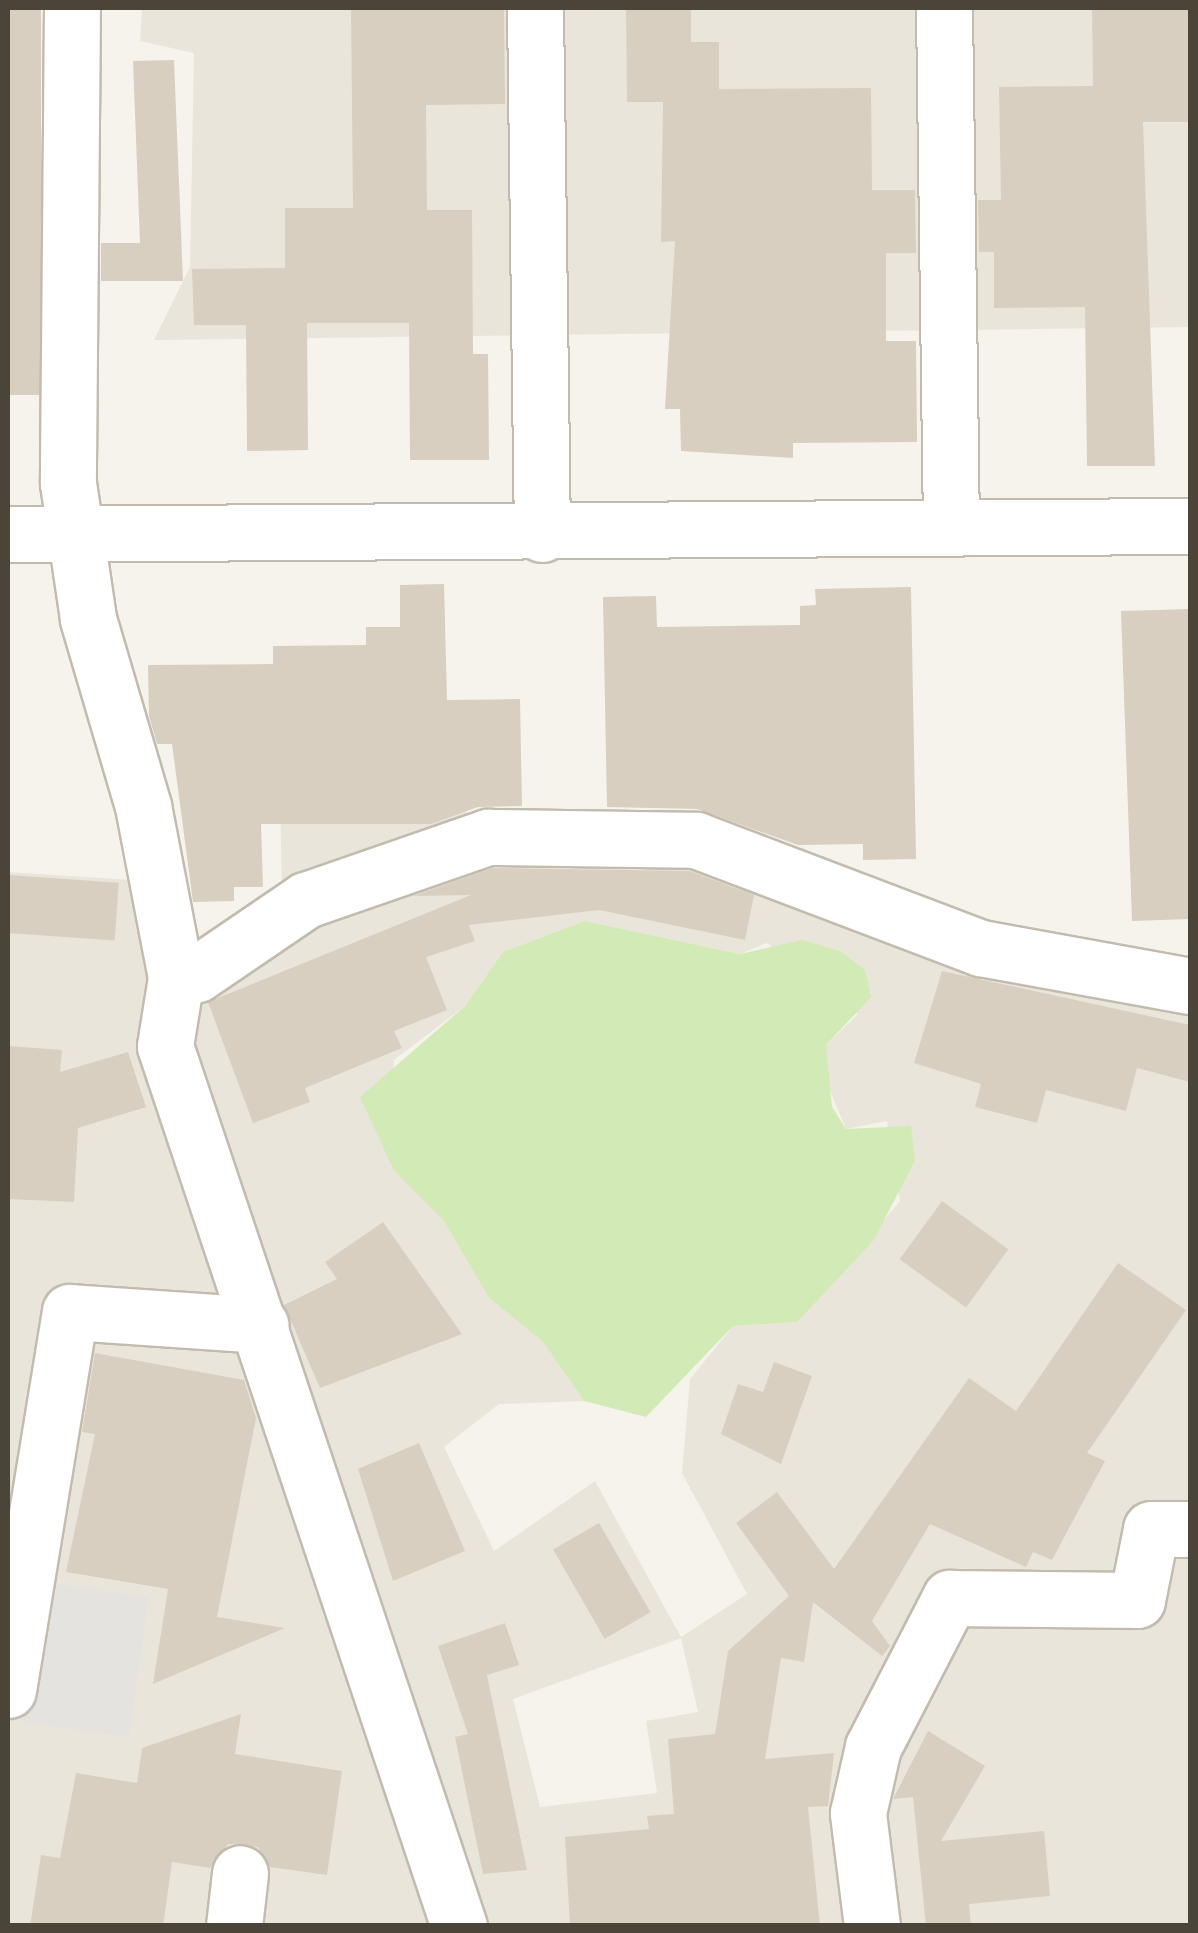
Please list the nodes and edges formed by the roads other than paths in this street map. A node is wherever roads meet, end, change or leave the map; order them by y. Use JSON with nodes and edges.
{"nodes":[{"id":1,"x":72,"y":8,"type":"edge"},
{"id":2,"x":535,"y":8,"type":"edge"},
{"id":3,"x":944,"y":8,"type":"edge"},
{"id":4,"x":1190,"y":526,"type":"edge"},
{"id":5,"x":951,"y":527,"type":"junction"},
{"id":6,"x":77,"y":533,"type":"junction"},
{"id":7,"x":8,"y":534,"type":"edge"},
{"id":8,"x":542,"y":534,"type":"junction"},
{"id":9,"x":176,"y":978,"type":"junction"},
{"id":10,"x":1190,"y":986,"type":"edge"},
{"id":11,"x":261,"y":1326,"type":"junction"},
{"id":12,"x":1190,"y":1530,"type":"edge"},
{"id":13,"x":8,"y":1690,"type":"edge"},
{"id":14,"x":459,"y":1926,"type":"edge"},
{"id":15,"x":872,"y":1926,"type":"edge"}],
"edges":[{"from":1,"to":6,"type":"street"},
{"from":2,"to":8,"type":"street"},
{"from":3,"to":5,"type":"street"},
{"from":4,"to":5,"type":"street"},
{"from":5,"to":8,"type":"street"},
{"from":6,"to":7,"type":"street"},
{"from":6,"to":8,"type":"street"},
{"from":6,"to":9,"type":"street"},
{"from":9,"to":10,"type":"street"},
{"from":9,"to":11,"type":"street"},
{"from":11,"to":13,"type":"street"},
{"from":11,"to":14,"type":"street"},
{"from":12,"to":15,"type":"street"}]}
